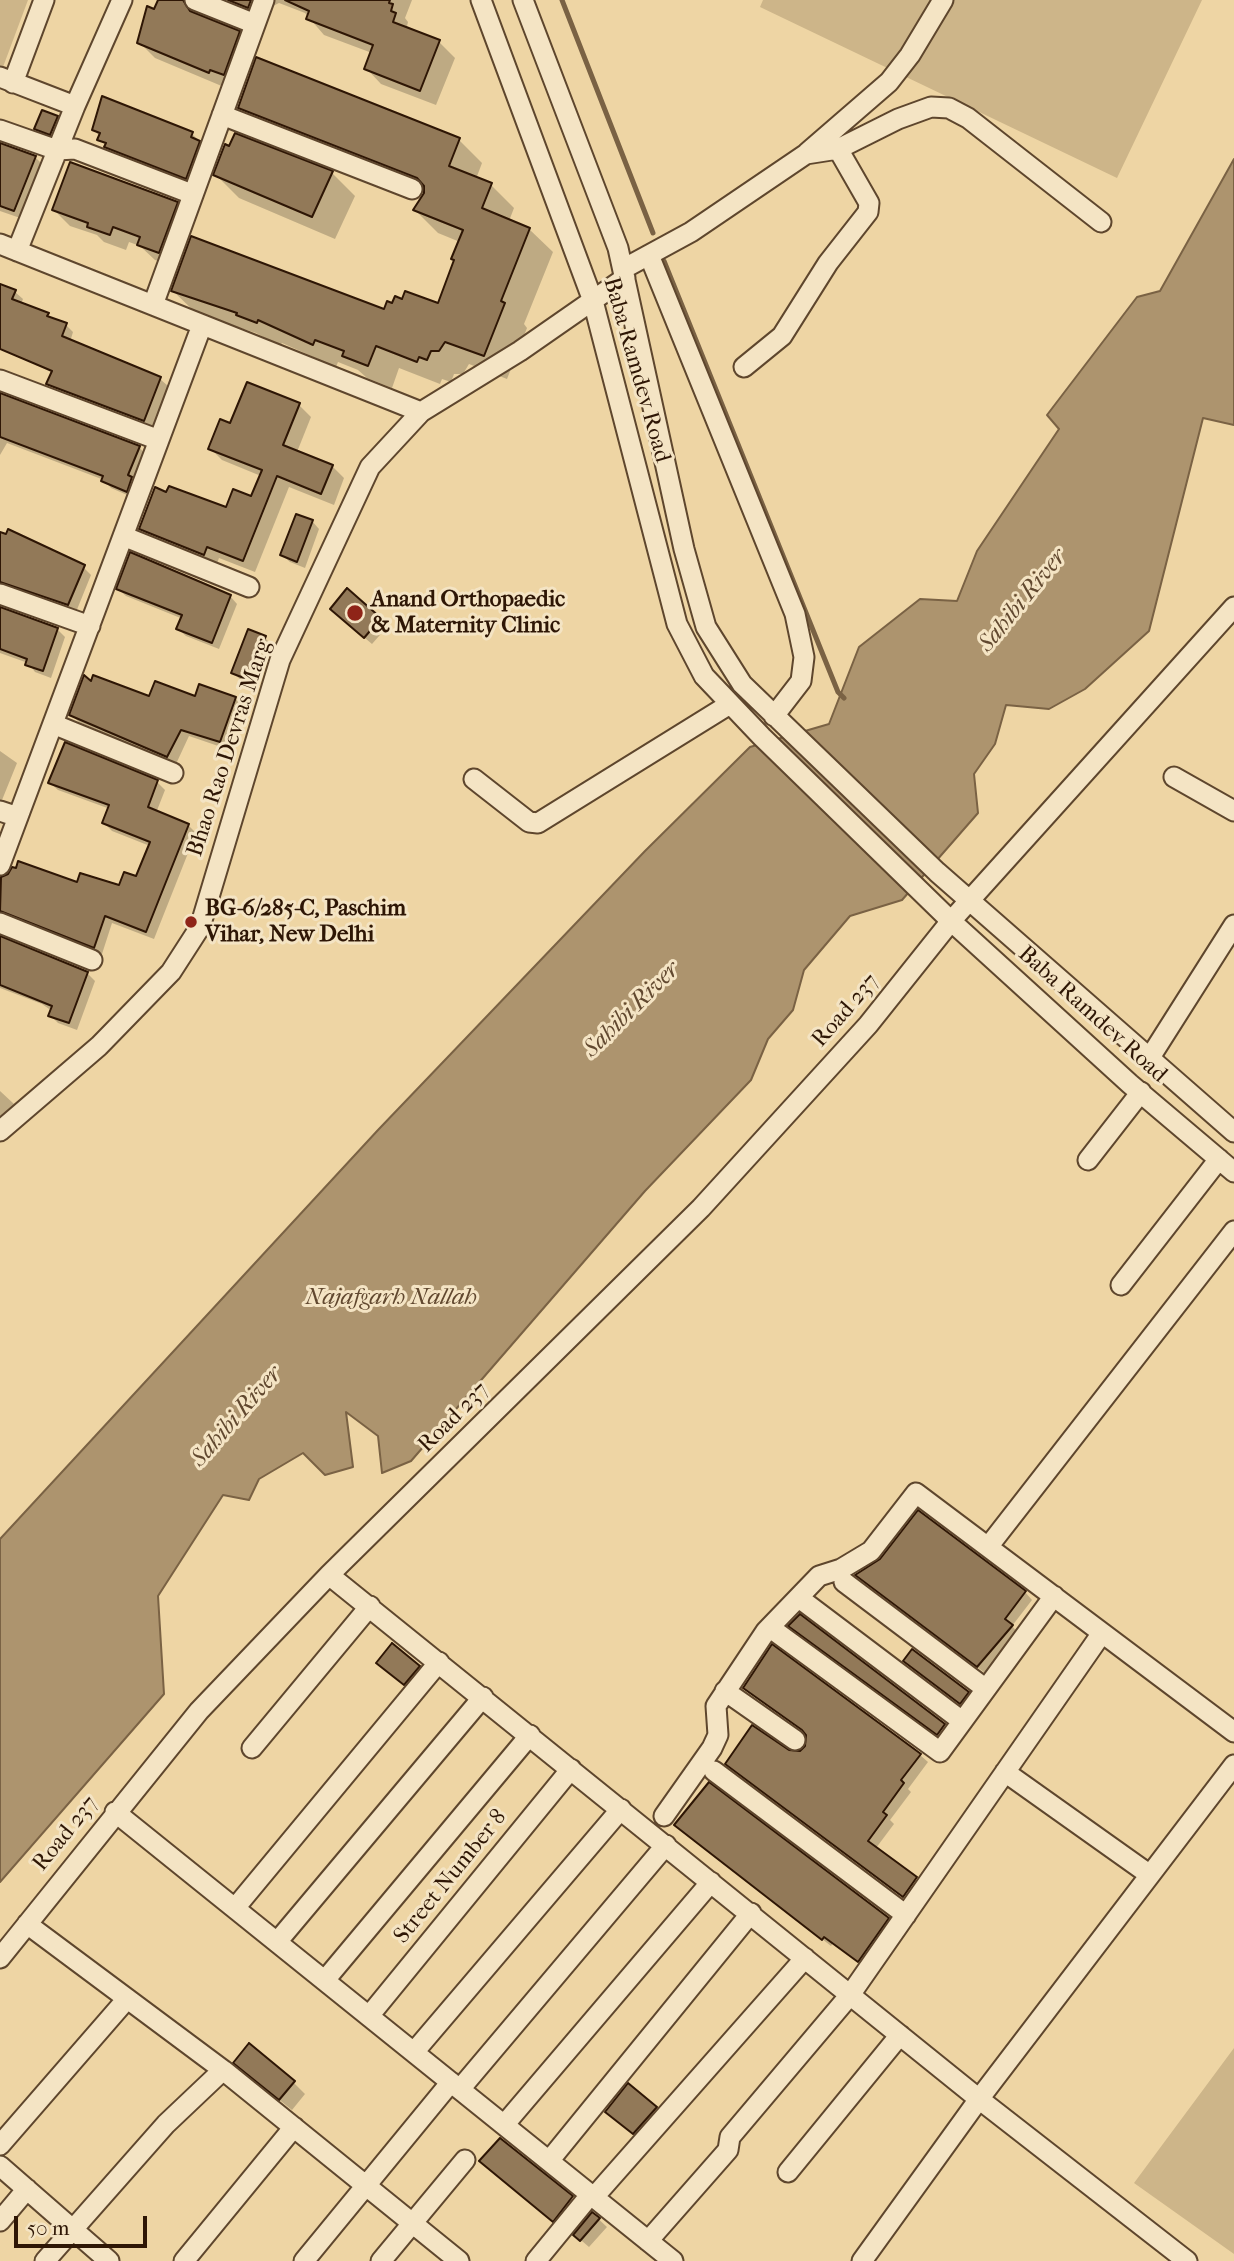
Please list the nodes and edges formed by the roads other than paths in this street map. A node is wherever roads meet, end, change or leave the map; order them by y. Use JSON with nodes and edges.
{"nodes":[{"id":1,"x":44,"y":0,"type":"edge"},
{"id":2,"x":122,"y":0,"type":"edge"},
{"id":3,"x":195,"y":0,"type":"edge"},
{"id":4,"x":264,"y":0,"type":"edge"},
{"id":5,"x":481,"y":0,"type":"edge"},
{"id":6,"x":523,"y":0,"type":"edge"},
{"id":7,"x":943,"y":0,"type":"edge"},
{"id":8,"x":255,"y":24,"type":"junction"},
{"id":9,"x":7,"y":80,"type":"edge"},
{"id":10,"x":75,"y":106,"type":"junction"},
{"id":11,"x":222,"y":115,"type":"junction"},
{"id":12,"x":0,"y":130,"type":"edge"},
{"id":13,"x":838,"y":149,"type":"junction"},
{"id":14,"x":57,"y":150,"type":"junction"},
{"id":15,"x":806,"y":154,"type":"junction"},
{"id":16,"x":412,"y":189,"type":"dead end"},
{"id":17,"x":191,"y":194,"type":"junction"},
{"id":18,"x":1101,"y":222,"type":"dead end"},
{"id":19,"x":9,"y":248,"type":"edge"},
{"id":20,"x":649,"y":255,"type":"junction"},
{"id":21,"x":624,"y":273,"type":"junction"},
{"id":22,"x":593,"y":301,"type":"junction"},
{"id":23,"x":153,"y":305,"type":"junction"},
{"id":24,"x":202,"y":325,"type":"junction"},
{"id":25,"x":744,"y":367,"type":"dead end"},
{"id":26,"x":0,"y":380,"type":"edge"},
{"id":27,"x":421,"y":412,"type":"junction"},
{"id":28,"x":159,"y":440,"type":"junction"},
{"id":29,"x":123,"y":537,"type":"junction"},
{"id":30,"x":249,"y":587,"type":"dead end"},
{"id":31,"x":0,"y":594,"type":"edge"},
{"id":32,"x":1234,"y":607,"type":"edge"},
{"id":33,"x":90,"y":626,"type":"junction"},
{"id":34,"x":730,"y":704,"type":"junction"},
{"id":35,"x":776,"y":718,"type":"junction"},
{"id":36,"x":53,"y":724,"type":"junction"},
{"id":37,"x":757,"y":732,"type":"junction"},
{"id":38,"x":173,"y":773,"type":"dead end"},
{"id":39,"x":1174,"y":777,"type":"dead end"},
{"id":40,"x":474,"y":779,"type":"dead end"},
{"id":41,"x":1234,"y":811,"type":"edge"},
{"id":42,"x":9,"y":814,"type":"edge"},
{"id":43,"x":0,"y":865,"type":"edge"},
{"id":44,"x":969,"y":902,"type":"junction"},
{"id":45,"x":951,"y":921,"type":"junction"},
{"id":46,"x":0,"y":923,"type":"edge"},
{"id":47,"x":1234,"y":925,"type":"edge"},
{"id":48,"x":92,"y":960,"type":"dead end"},
{"id":49,"x":1149,"y":1059,"type":"junction"},
{"id":50,"x":1140,"y":1092,"type":"junction"},
{"id":51,"x":0,"y":1131,"type":"edge"},
{"id":52,"x":1234,"y":1132,"type":"edge"},
{"id":53,"x":1088,"y":1160,"type":"dead end"},
{"id":54,"x":1227,"y":1165,"type":"edge"},
{"id":55,"x":1234,"y":1231,"type":"edge"},
{"id":56,"x":1121,"y":1285,"type":"dead end"},
{"id":57,"x":989,"y":1547,"type":"junction"},
{"id":58,"x":329,"y":1575,"type":"junction"},
{"id":59,"x":844,"y":1582,"type":"dead end"},
{"id":60,"x":1054,"y":1596,"type":"junction"},
{"id":61,"x":803,"y":1601,"type":"dead end"},
{"id":62,"x":370,"y":1606,"type":"junction"},
{"id":63,"x":776,"y":1632,"type":"dead end"},
{"id":64,"x":1102,"y":1633,"type":"junction"},
{"id":65,"x":439,"y":1661,"type":"junction"},
{"id":66,"x":986,"y":1689,"type":"junction"},
{"id":67,"x":725,"y":1691,"type":"junction"},
{"id":68,"x":483,"y":1697,"type":"junction"},
{"id":69,"x":962,"y":1721,"type":"junction"},
{"id":70,"x":1234,"y":1732,"type":"edge"},
{"id":71,"x":530,"y":1735,"type":"junction"},
{"id":72,"x":794,"y":1740,"type":"dead end"},
{"id":73,"x":252,"y":1748,"type":"dead end"},
{"id":74,"x":1234,"y":1765,"type":"edge"},
{"id":75,"x":571,"y":1769,"type":"junction"},
{"id":76,"x":714,"y":1771,"type":"dead end"},
{"id":77,"x":1005,"y":1772,"type":"junction"},
{"id":78,"x":621,"y":1809,"type":"junction"},
{"id":79,"x":115,"y":1812,"type":"junction"},
{"id":80,"x":664,"y":1816,"type":"dead end"},
{"id":81,"x":666,"y":1845,"type":"junction"},
{"id":82,"x":1150,"y":1875,"type":"junction"},
{"id":83,"x":711,"y":1882,"type":"junction"},
{"id":84,"x":235,"y":1908,"type":"junction"},
{"id":85,"x":751,"y":1913,"type":"junction"},
{"id":86,"x":906,"y":1915,"type":"junction"},
{"id":87,"x":27,"y":1924,"type":"junction"},
{"id":88,"x":277,"y":1942,"type":"junction"},
{"id":89,"x":0,"y":1958,"type":"edge"},
{"id":90,"x":805,"y":1958,"type":"junction"},
{"id":91,"x":325,"y":1980,"type":"junction"},
{"id":92,"x":850,"y":1995,"type":"junction"},
{"id":93,"x":126,"y":2000,"type":"junction"},
{"id":94,"x":369,"y":2016,"type":"junction"},
{"id":95,"x":900,"y":2035,"type":"junction"},
{"id":96,"x":414,"y":2052,"type":"junction"},
{"id":97,"x":223,"y":2070,"type":"junction"},
{"id":98,"x":455,"y":2085,"type":"junction"},
{"id":99,"x":979,"y":2099,"type":"junction"},
{"id":100,"x":504,"y":2124,"type":"junction"},
{"id":101,"x":294,"y":2127,"type":"junction"},
{"id":102,"x":0,"y":2145,"type":"edge"},
{"id":103,"x":466,"y":2160,"type":"dead end"},
{"id":104,"x":549,"y":2161,"type":"junction"},
{"id":105,"x":0,"y":2166,"type":"edge"},
{"id":106,"x":788,"y":2172,"type":"dead end"},
{"id":107,"x":366,"y":2186,"type":"junction"},
{"id":108,"x":27,"y":2189,"type":"junction"},
{"id":109,"x":593,"y":2196,"type":"junction"},
{"id":110,"x":0,"y":2221,"type":"edge"},
{"id":111,"x":412,"y":2224,"type":"junction"},
{"id":112,"x":71,"y":2229,"type":"junction"},
{"id":113,"x":648,"y":2241,"type":"junction"},
{"id":114,"x":45,"y":2261,"type":"edge"},
{"id":115,"x":107,"y":2261,"type":"edge"},
{"id":116,"x":184,"y":2261,"type":"edge"},
{"id":117,"x":304,"y":2261,"type":"edge"},
{"id":118,"x":381,"y":2261,"type":"edge"},
{"id":119,"x":459,"y":2261,"type":"edge"},
{"id":120,"x":536,"y":2261,"type":"edge"},
{"id":121,"x":673,"y":2261,"type":"edge"},
{"id":122,"x":862,"y":2261,"type":"edge"},
{"id":123,"x":1186,"y":2261,"type":"edge"}],
"edges":[{"from":1,"to":9,"type":"street"},
{"from":2,"to":10,"type":"street"},
{"from":3,"to":8,"type":"street"},
{"from":4,"to":8,"type":"street"},
{"from":5,"to":22,"type":"street","name":"Baba Ramdev Road"},
{"from":6,"to":21,"type":"street"},
{"from":7,"to":15,"type":"street","name":"Bhao Rao Devras Marg"},
{"from":8,"to":11,"type":"street"},
{"from":9,"to":10,"type":"street"},
{"from":10,"to":14,"type":"street"},
{"from":11,"to":16,"type":"street"},
{"from":11,"to":17,"type":"street"},
{"from":12,"to":14,"type":"street"},
{"from":13,"to":15,"type":"street"},
{"from":13,"to":18,"type":"street"},
{"from":13,"to":25,"type":"street"},
{"from":14,"to":17,"type":"street"},
{"from":14,"to":19,"type":"street"},
{"from":15,"to":20,"type":"street","name":"Bhao Rao Devras Marg"},
{"from":17,"to":23,"type":"street"},
{"from":19,"to":23,"type":"street"},
{"from":20,"to":21,"type":"street","name":"Bhao Rao Devras Marg"},
{"from":20,"to":35,"type":"street"},
{"from":21,"to":22,"type":"street","name":"Bhao Rao Devras Marg"},
{"from":21,"to":35,"type":"street"},
{"from":22,"to":27,"type":"street","name":"Bhao Rao Devras Marg"},
{"from":22,"to":34,"type":"street","name":"Baba Ramdev Road"},
{"from":23,"to":24,"type":"street"},
{"from":24,"to":27,"type":"street"},
{"from":24,"to":28,"type":"street"},
{"from":26,"to":28,"type":"street"},
{"from":27,"to":51,"type":"street","name":"Bhao Rao Devras Marg"},
{"from":28,"to":29,"type":"street"},
{"from":29,"to":30,"type":"street"},
{"from":29,"to":33,"type":"street"},
{"from":31,"to":33,"type":"street"},
{"from":32,"to":44,"type":"street","name":"Road 237"},
{"from":33,"to":36,"type":"street"},
{"from":34,"to":37,"type":"street","name":"Baba Ramdev Road"},
{"from":34,"to":40,"type":"street"},
{"from":35,"to":37,"type":"street"},
{"from":35,"to":44,"type":"street"},
{"from":36,"to":38,"type":"street"},
{"from":36,"to":42,"type":"street"},
{"from":37,"to":45,"type":"street","name":"Baba Ramdev Road"},
{"from":39,"to":41,"type":"street"},
{"from":42,"to":43,"type":"street"},
{"from":44,"to":45,"type":"street","name":"Road 237"},
{"from":44,"to":49,"type":"street"},
{"from":45,"to":50,"type":"street","name":"Baba Ramdev Road"},
{"from":45,"to":58,"type":"street","name":"Road 237"},
{"from":46,"to":48,"type":"street"},
{"from":47,"to":49,"type":"street"},
{"from":49,"to":52,"type":"street"},
{"from":50,"to":53,"type":"street"},
{"from":50,"to":54,"type":"street","name":"Baba Ramdev Road"},
{"from":54,"to":56,"type":"street"},
{"from":55,"to":57,"type":"street"},
{"from":57,"to":60,"type":"street"},
{"from":57,"to":67,"type":"street"},
{"from":58,"to":62,"type":"street"},
{"from":58,"to":79,"type":"street","name":"Road 237"},
{"from":59,"to":66,"type":"street"},
{"from":60,"to":64,"type":"street"},
{"from":60,"to":66,"type":"street"},
{"from":61,"to":69,"type":"street"},
{"from":62,"to":65,"type":"street"},
{"from":62,"to":73,"type":"street"},
{"from":63,"to":69,"type":"street"},
{"from":64,"to":70,"type":"street"},
{"from":64,"to":77,"type":"street"},
{"from":65,"to":68,"type":"street"},
{"from":65,"to":84,"type":"street"},
{"from":66,"to":69,"type":"street"},
{"from":67,"to":72,"type":"street"},
{"from":67,"to":80,"type":"street"},
{"from":68,"to":71,"type":"street"},
{"from":68,"to":88,"type":"street"},
{"from":71,"to":75,"type":"street"},
{"from":71,"to":91,"type":"street"},
{"from":74,"to":82,"type":"street"},
{"from":75,"to":78,"type":"street"},
{"from":75,"to":94,"type":"street","name":"Street Number 8"},
{"from":76,"to":86,"type":"street"},
{"from":77,"to":82,"type":"street"},
{"from":77,"to":86,"type":"street"},
{"from":78,"to":81,"type":"street"},
{"from":78,"to":96,"type":"street"},
{"from":79,"to":84,"type":"street"},
{"from":79,"to":87,"type":"street","name":"Road 237"},
{"from":81,"to":83,"type":"street"},
{"from":81,"to":98,"type":"street"},
{"from":82,"to":99,"type":"street"},
{"from":83,"to":85,"type":"street"},
{"from":83,"to":100,"type":"street"},
{"from":84,"to":88,"type":"street"},
{"from":85,"to":90,"type":"street"},
{"from":85,"to":104,"type":"street"},
{"from":86,"to":92,"type":"street"},
{"from":87,"to":89,"type":"street","name":"Road 237"},
{"from":87,"to":93,"type":"street"},
{"from":88,"to":91,"type":"street"},
{"from":90,"to":92,"type":"street"},
{"from":90,"to":109,"type":"street"},
{"from":91,"to":94,"type":"street"},
{"from":92,"to":95,"type":"street"},
{"from":92,"to":113,"type":"street"},
{"from":93,"to":97,"type":"street"},
{"from":93,"to":102,"type":"street"},
{"from":94,"to":96,"type":"street"},
{"from":95,"to":99,"type":"street"},
{"from":95,"to":106,"type":"street"},
{"from":96,"to":98,"type":"street"},
{"from":97,"to":101,"type":"street"},
{"from":97,"to":112,"type":"street"},
{"from":98,"to":100,"type":"street"},
{"from":98,"to":107,"type":"street"},
{"from":99,"to":122,"type":"street"},
{"from":99,"to":123,"type":"street"},
{"from":100,"to":104,"type":"street"},
{"from":101,"to":107,"type":"street"},
{"from":101,"to":116,"type":"street"},
{"from":103,"to":111,"type":"street"},
{"from":104,"to":109,"type":"street"},
{"from":105,"to":108,"type":"street"},
{"from":107,"to":111,"type":"street"},
{"from":107,"to":117,"type":"street"},
{"from":108,"to":110,"type":"street"},
{"from":108,"to":112,"type":"street"},
{"from":109,"to":113,"type":"street"},
{"from":109,"to":120,"type":"street"},
{"from":111,"to":118,"type":"street"},
{"from":111,"to":119,"type":"street"},
{"from":112,"to":114,"type":"street"},
{"from":112,"to":115,"type":"street"},
{"from":113,"to":121,"type":"street"}]}
